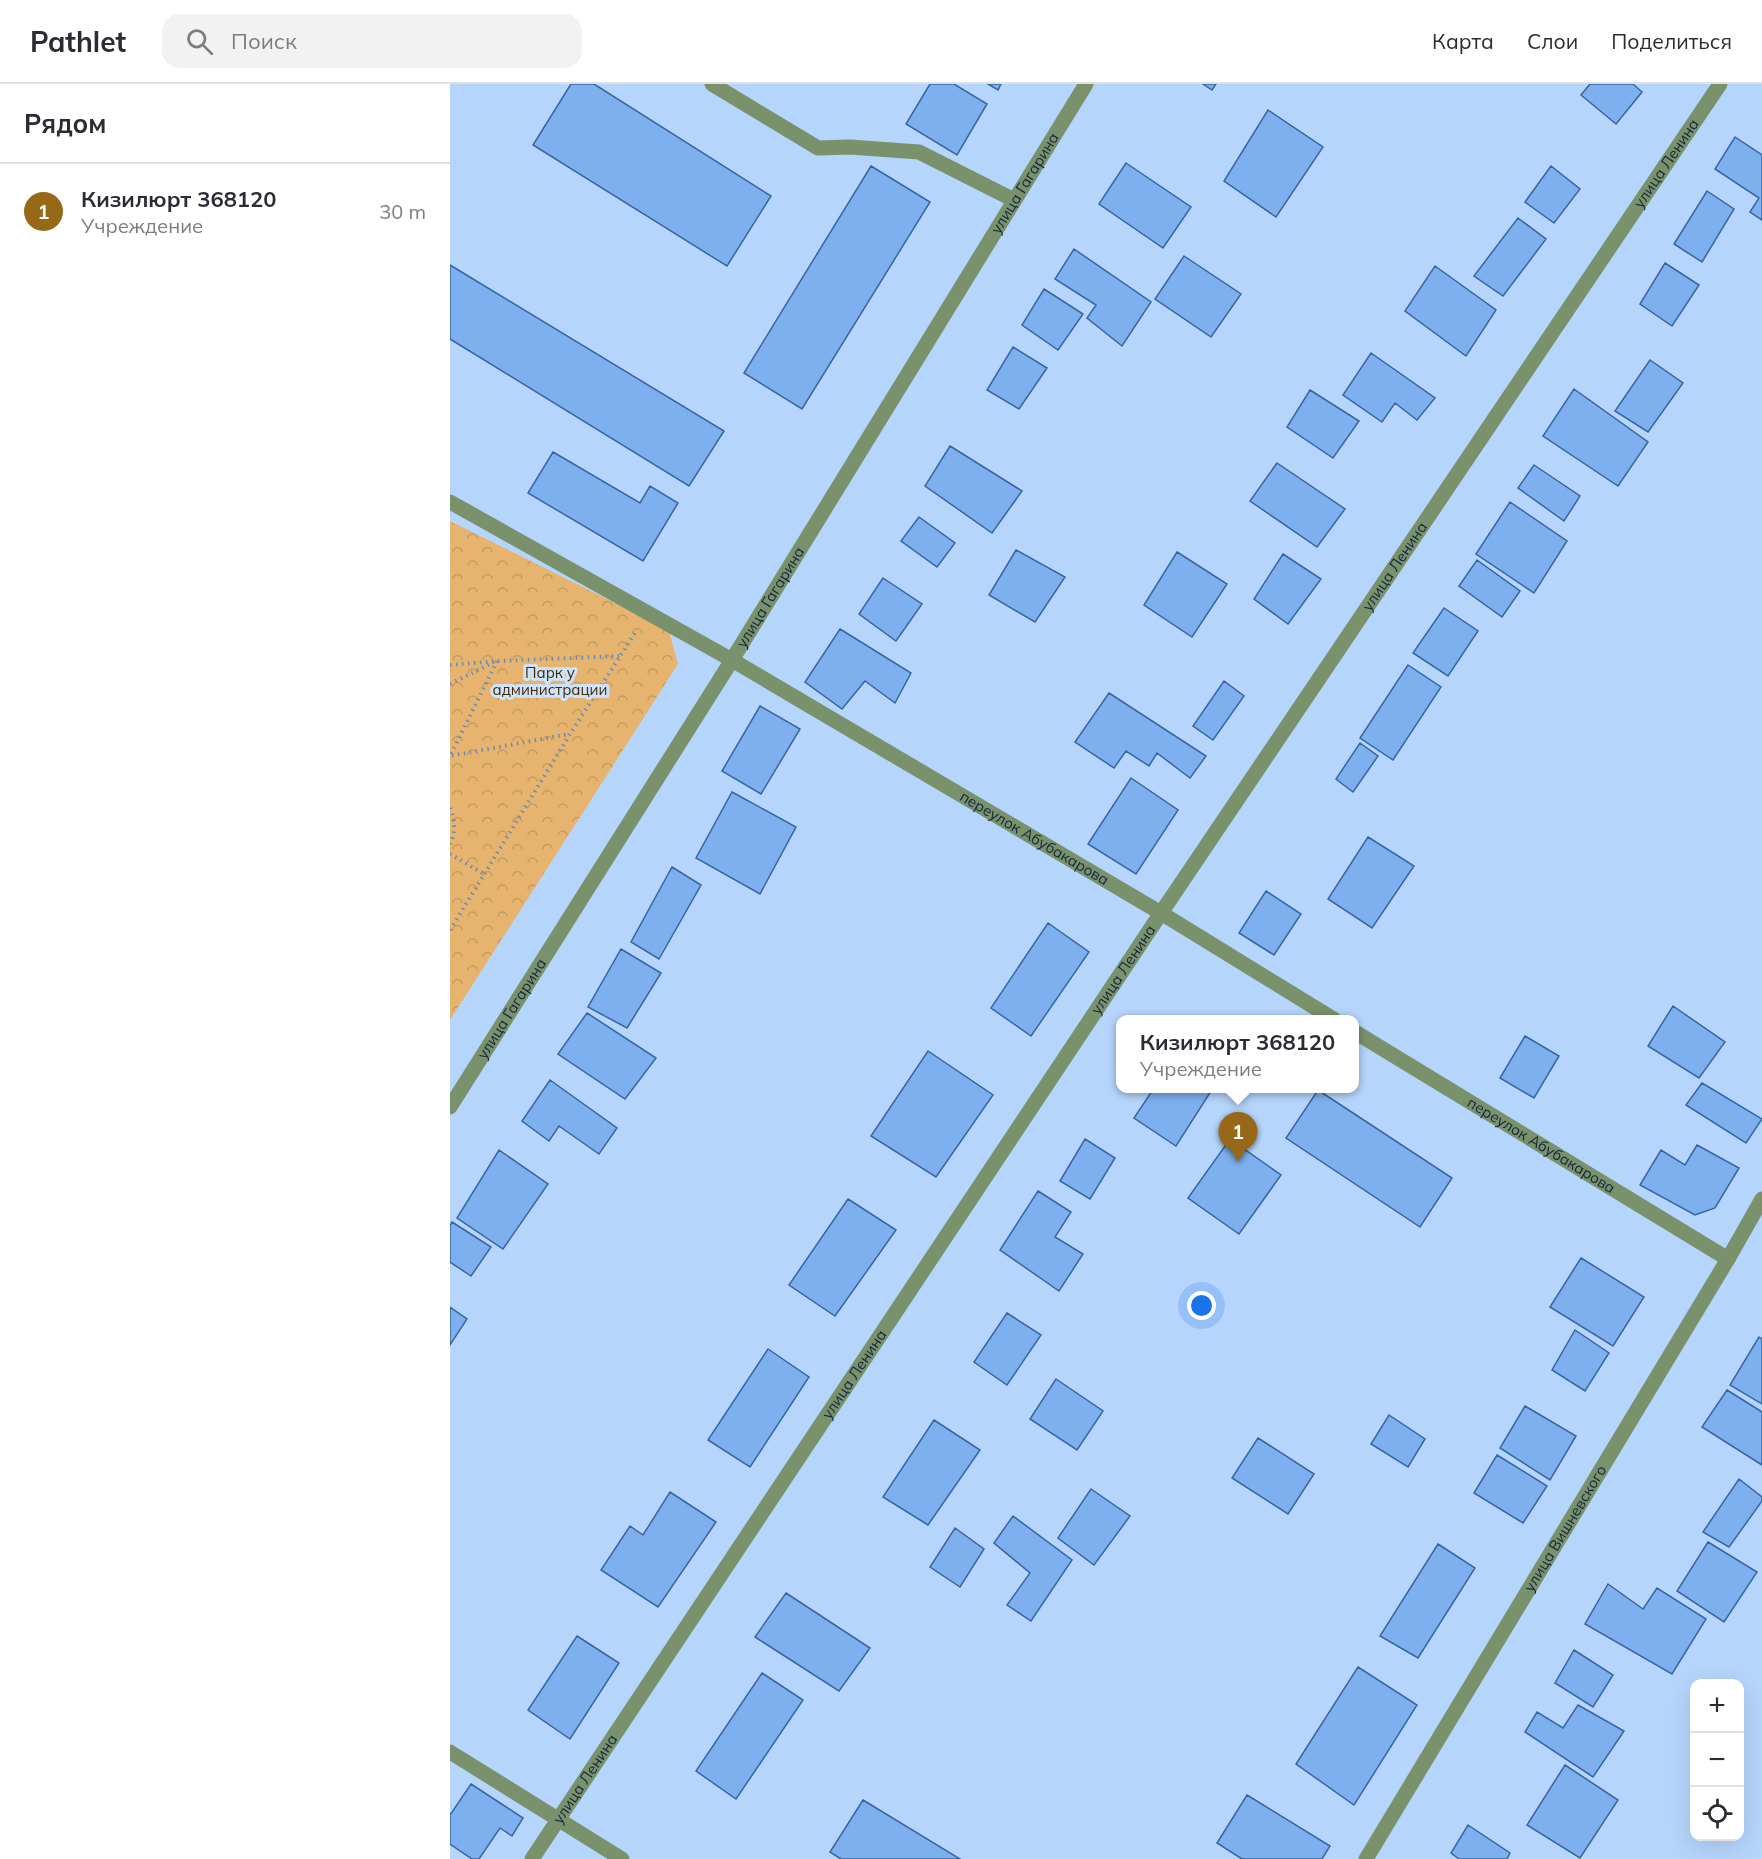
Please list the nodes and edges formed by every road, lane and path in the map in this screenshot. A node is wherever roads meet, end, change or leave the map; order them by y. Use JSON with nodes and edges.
{"nodes":[{"id":1,"x":712,"y":84,"type":"edge"},
{"id":2,"x":1086,"y":84,"type":"edge"},
{"id":3,"x":1720,"y":84,"type":"edge"},
{"id":4,"x":1014,"y":200,"type":"junction"},
{"id":5,"x":450,"y":502,"type":"edge"},
{"id":6,"x":648,"y":613,"type":"junction"},
{"id":7,"x":620,"y":656,"type":"junction"},
{"id":8,"x":497,"y":660,"type":"junction"},
{"id":9,"x":732,"y":660,"type":"junction"},
{"id":10,"x":450,"y":665,"type":"edge"},
{"id":11,"x":450,"y":684,"type":"edge"},
{"id":12,"x":570,"y":734,"type":"junction"},
{"id":13,"x":450,"y":757,"type":"edge"},
{"id":14,"x":450,"y":808,"type":"edge"},
{"id":15,"x":450,"y":844,"type":"edge"},
{"id":16,"x":450,"y":854,"type":"edge"},
{"id":17,"x":484,"y":874,"type":"junction"},
{"id":18,"x":1161,"y":913,"type":"junction"},
{"id":19,"x":450,"y":930,"type":"edge"},
{"id":20,"x":1327,"y":1015,"type":"edge"},
{"id":21,"x":1359,"y":1034,"type":"edge"},
{"id":22,"x":450,"y":1107,"type":"edge"},
{"id":23,"x":1762,"y":1199,"type":"edge"},
{"id":24,"x":1728,"y":1258,"type":"junction"},
{"id":25,"x":450,"y":1752,"type":"edge"},
{"id":26,"x":558,"y":1818,"type":"junction"},
{"id":27,"x":532,"y":1859,"type":"edge"},
{"id":28,"x":622,"y":1859,"type":"edge"},
{"id":29,"x":1366,"y":1859,"type":"edge"}],
"edges":[{"from":1,"to":4,"type":"street"},
{"from":2,"to":4,"type":"street","name":"улица Гагарина"},
{"from":3,"to":18,"type":"street","name":"улица Ленина"},
{"from":4,"to":9,"type":"street","name":"улица Гагарина"},
{"from":5,"to":6,"type":"street","name":"переулок Абубакарова"},
{"from":6,"to":7,"type":"path"},
{"from":6,"to":9,"type":"street","name":"переулок Абубакарова"},
{"from":7,"to":8,"type":"path"},
{"from":7,"to":12,"type":"path"},
{"from":8,"to":10,"type":"path"},
{"from":8,"to":11,"type":"path"},
{"from":8,"to":13,"type":"path"},
{"from":9,"to":18,"type":"street","name":"переулок Абубакарова"},
{"from":9,"to":22,"type":"street","name":"улица Гагарина"},
{"from":12,"to":13,"type":"path"},
{"from":12,"to":17,"type":"path"},
{"from":14,"to":15,"type":"path"},
{"from":16,"to":17,"type":"path"},
{"from":17,"to":19,"type":"path"},
{"from":18,"to":20,"type":"street","name":"переулок Абубакарова"},
{"from":18,"to":26,"type":"street","name":"улица Ленина"},
{"from":21,"to":24,"type":"street","name":"переулок Абубакарова"},
{"from":23,"to":24,"type":"street","name":"улица Вишневского"},
{"from":24,"to":29,"type":"street","name":"улица Вишневского"},
{"from":25,"to":26,"type":"street"},
{"from":26,"to":27,"type":"street","name":"улица Ленина"},
{"from":26,"to":28,"type":"street"}]}
